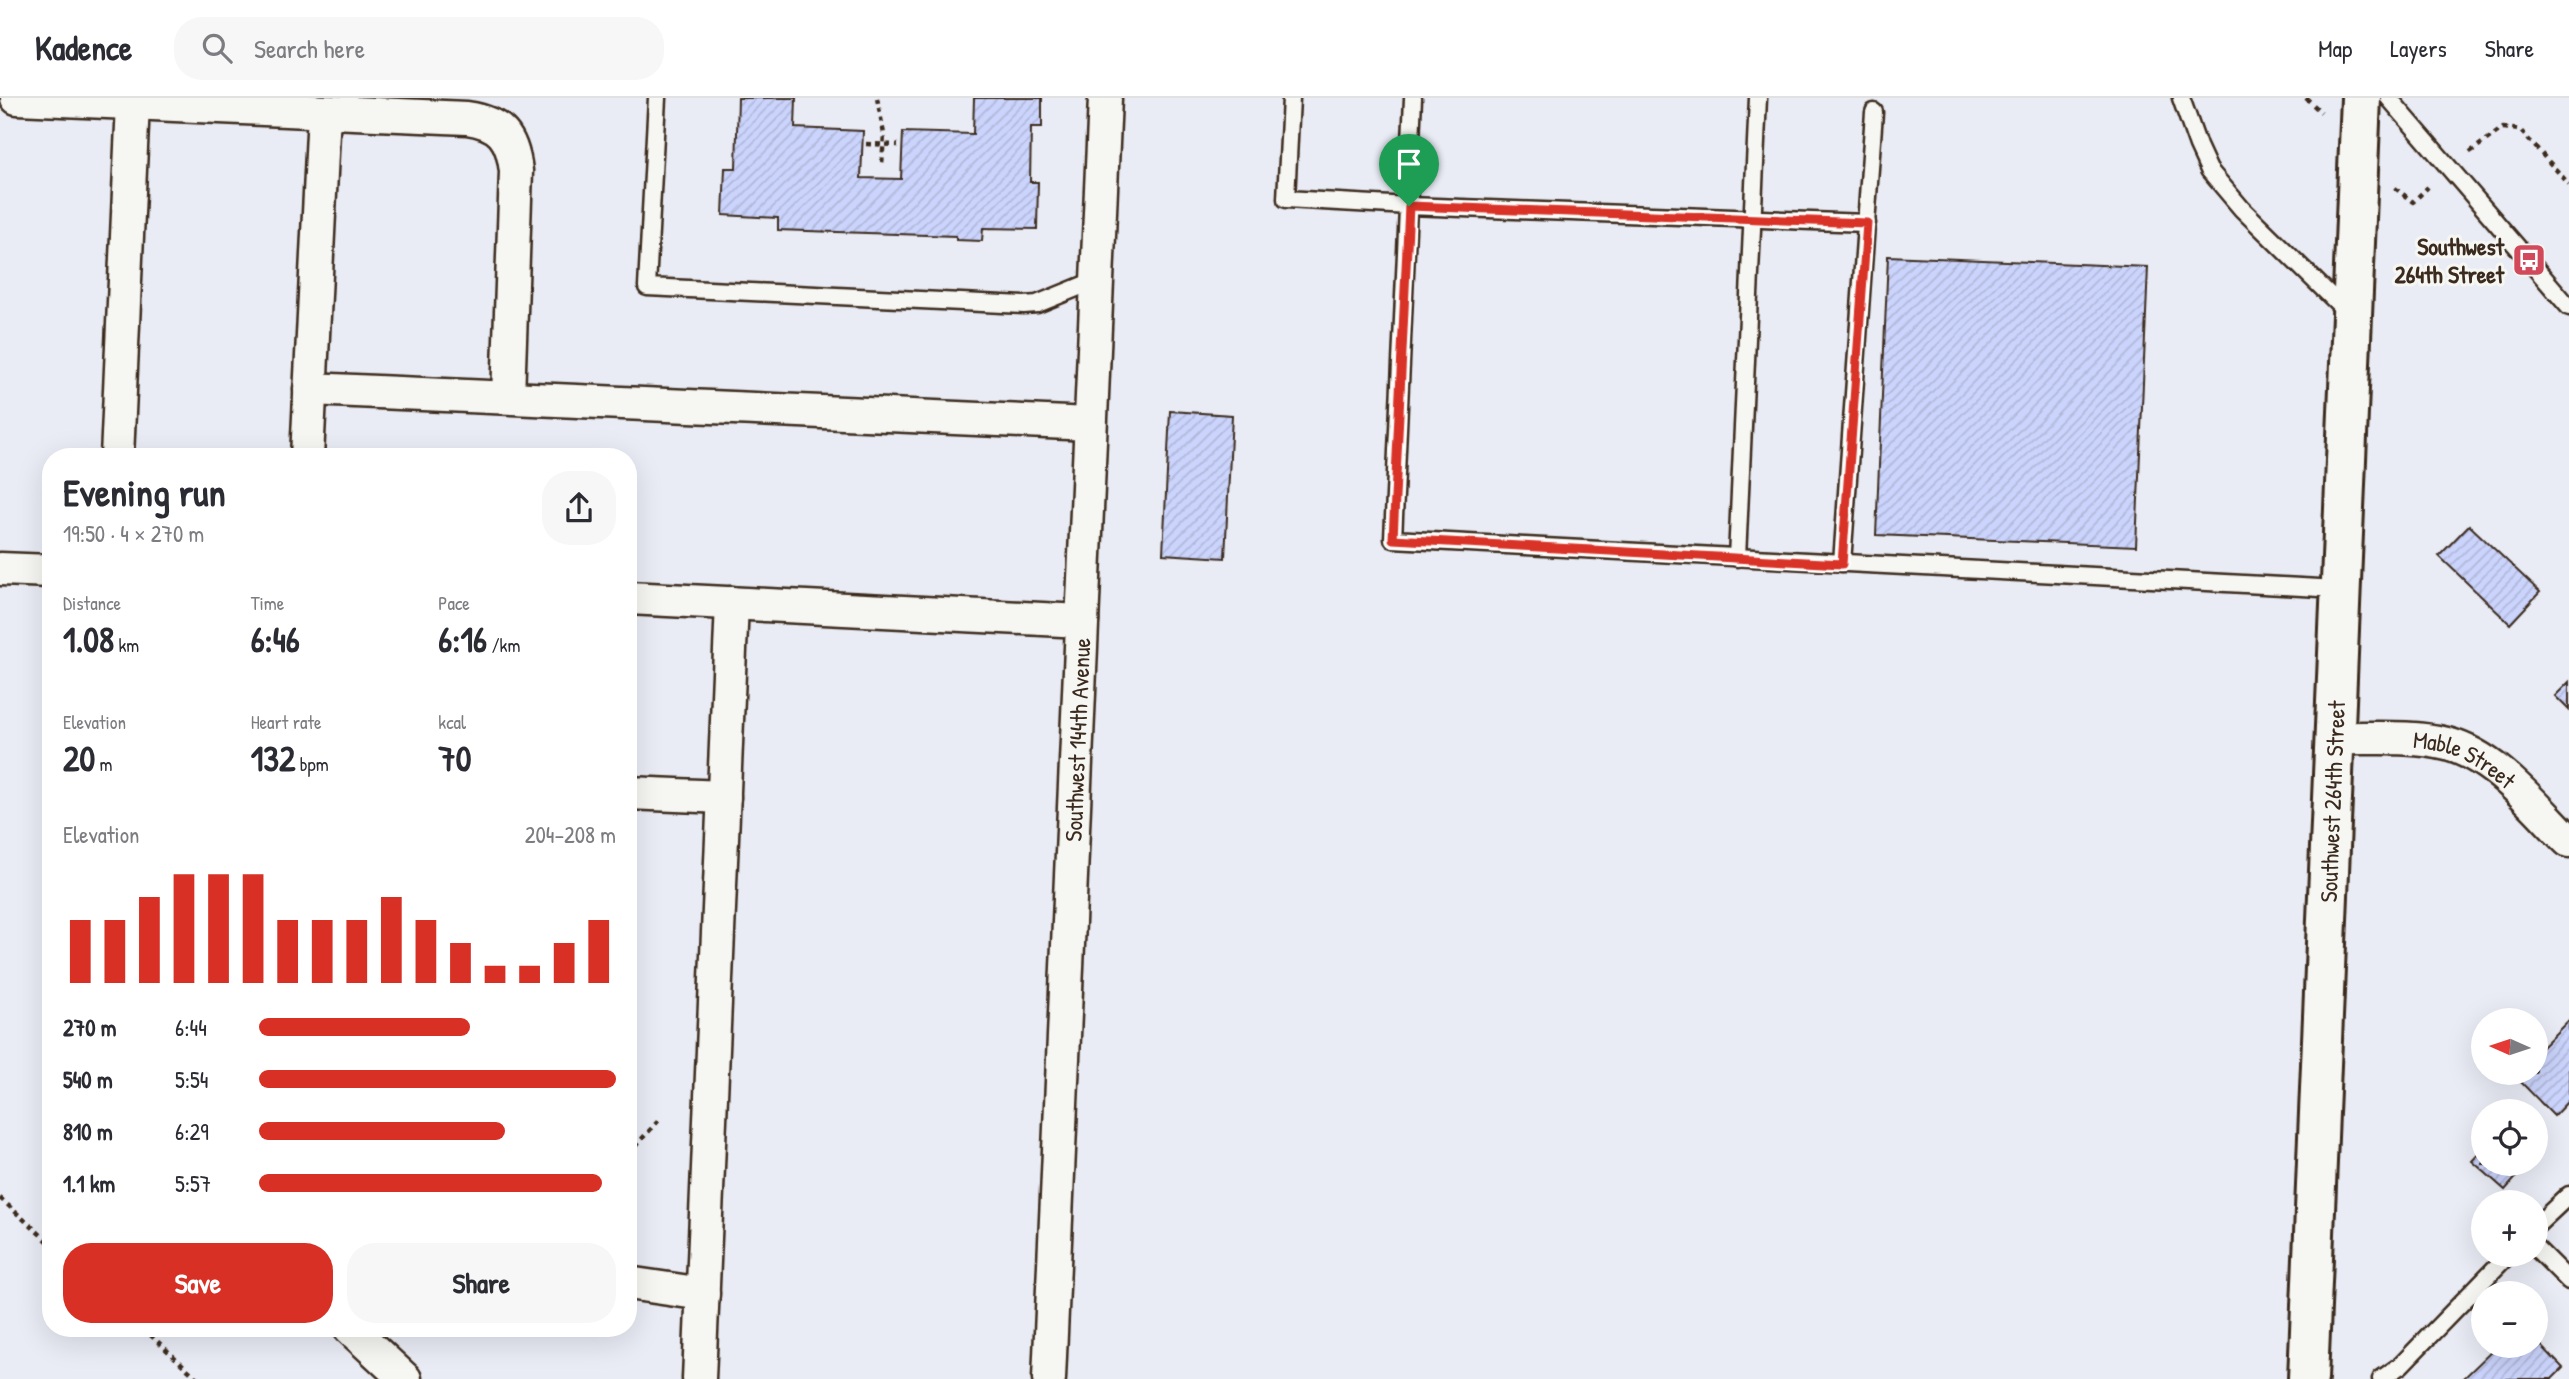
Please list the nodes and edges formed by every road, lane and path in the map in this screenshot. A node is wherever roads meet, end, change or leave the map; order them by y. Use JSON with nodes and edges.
{"nodes":[{"id":1,"x":18,"y":98,"type":"edge"},
{"id":2,"x":657,"y":98,"type":"edge"},
{"id":3,"x":877,"y":98,"type":"edge"},
{"id":4,"x":1105,"y":98,"type":"edge"},
{"id":5,"x":1291,"y":98,"type":"edge"},
{"id":6,"x":1413,"y":98,"type":"edge"},
{"id":7,"x":1758,"y":98,"type":"edge"},
{"id":8,"x":2181,"y":98,"type":"edge"},
{"id":9,"x":2305,"y":98,"type":"edge"},
{"id":10,"x":2361,"y":98,"type":"edge"},
{"id":11,"x":2389,"y":98,"type":"edge"},
{"id":12,"x":133,"y":103,"type":"junction"},
{"id":13,"x":324,"y":112,"type":"junction"},
{"id":14,"x":1874,"y":112,"type":"dead end"},
{"id":15,"x":2321,"y":112,"type":"dead end"},
{"id":16,"x":2487,"y":137,"type":"dead end"},
{"id":17,"x":866,"y":144,"type":"dead end"},
{"id":18,"x":883,"y":144,"type":"junction"},
{"id":19,"x":898,"y":145,"type":"dead end"},
{"id":20,"x":882,"y":164,"type":"dead end"},
{"id":21,"x":2430,"y":184,"type":"dead end"},
{"id":22,"x":2569,"y":184,"type":"edge"},
{"id":23,"x":2394,"y":187,"type":"dead end"},
{"id":24,"x":1409,"y":206,"type":"junction"},
{"id":25,"x":1753,"y":218,"type":"junction"},
{"id":26,"x":1867,"y":223,"type":"junction"},
{"id":27,"x":1096,"y":280,"type":"junction"},
{"id":28,"x":2569,"y":307,"type":"edge"},
{"id":29,"x":2351,"y":315,"type":"junction"},
{"id":30,"x":310,"y":389,"type":"junction"},
{"id":31,"x":508,"y":397,"type":"junction"},
{"id":32,"x":1090,"y":424,"type":"junction"},
{"id":33,"x":117,"y":448,"type":"edge"},
{"id":34,"x":307,"y":448,"type":"edge"},
{"id":35,"x":1737,"y":558,"type":"junction"},
{"id":36,"x":1842,"y":564,"type":"junction"},
{"id":37,"x":0,"y":569,"type":"edge"},
{"id":38,"x":42,"y":571,"type":"edge"},
{"id":39,"x":2339,"y":589,"type":"junction"},
{"id":40,"x":637,"y":598,"type":"edge"},
{"id":41,"x":732,"y":603,"type":"junction"},
{"id":42,"x":1082,"y":621,"type":"junction"},
{"id":43,"x":2333,"y":738,"type":"junction"},
{"id":44,"x":637,"y":793,"type":"edge"},
{"id":45,"x":724,"y":797,"type":"junction"},
{"id":46,"x":2569,"y":841,"type":"edge"},
{"id":47,"x":661,"y":1118,"type":"dead end"},
{"id":48,"x":637,"y":1144,"type":"edge"},
{"id":49,"x":2569,"y":1195,"type":"edge"},
{"id":50,"x":0,"y":1198,"type":"edge"},
{"id":51,"x":2548,"y":1215,"type":"edge"},
{"id":52,"x":42,"y":1236,"type":"edge"},
{"id":53,"x":2548,"y":1260,"type":"edge"},
{"id":54,"x":2496,"y":1267,"type":"edge"},
{"id":55,"x":2569,"y":1281,"type":"edge"},
{"id":56,"x":637,"y":1284,"type":"edge"},
{"id":57,"x":703,"y":1294,"type":"junction"},
{"id":58,"x":153,"y":1337,"type":"edge"},
{"id":59,"x":360,"y":1337,"type":"edge"},
{"id":60,"x":198,"y":1379,"type":"edge"},
{"id":61,"x":405,"y":1379,"type":"edge"},
{"id":62,"x":699,"y":1379,"type":"edge"},
{"id":63,"x":1049,"y":1379,"type":"edge"},
{"id":64,"x":2308,"y":1379,"type":"edge"},
{"id":65,"x":2381,"y":1379,"type":"edge"}],
"edges":[{"from":1,"to":12,"type":"street"},
{"from":2,"to":27,"type":"lane"},
{"from":3,"to":18,"type":"path"},
{"from":4,"to":27,"type":"street","name":"Southwest 144th Avenue"},
{"from":5,"to":24,"type":"lane"},
{"from":6,"to":24,"type":"lane"},
{"from":7,"to":25,"type":"lane"},
{"from":8,"to":29,"type":"lane"},
{"from":9,"to":15,"type":"path"},
{"from":10,"to":29,"type":"street","name":"Southwest 264th Street"},
{"from":11,"to":28,"type":"lane"},
{"from":12,"to":13,"type":"street"},
{"from":12,"to":33,"type":"street"},
{"from":13,"to":30,"type":"street"},
{"from":13,"to":31,"type":"street"},
{"from":14,"to":26,"type":"lane"},
{"from":16,"to":22,"type":"path"},
{"from":17,"to":18,"type":"path"},
{"from":18,"to":19,"type":"path"},
{"from":18,"to":20,"type":"path"},
{"from":21,"to":23,"type":"path"},
{"from":24,"to":25,"type":"lane"},
{"from":24,"to":35,"type":"lane"},
{"from":25,"to":26,"type":"lane"},
{"from":25,"to":35,"type":"lane"},
{"from":26,"to":36,"type":"lane"},
{"from":27,"to":32,"type":"street","name":"Southwest 144th Avenue"},
{"from":29,"to":39,"type":"street","name":"Southwest 264th Street"},
{"from":30,"to":31,"type":"street"},
{"from":30,"to":34,"type":"street"},
{"from":31,"to":32,"type":"street"},
{"from":32,"to":42,"type":"street","name":"Southwest 144th Avenue"},
{"from":35,"to":36,"type":"lane"},
{"from":36,"to":39,"type":"lane"},
{"from":37,"to":38,"type":"street"},
{"from":39,"to":43,"type":"street","name":"Southwest 264th Street"},
{"from":40,"to":41,"type":"street"},
{"from":41,"to":42,"type":"street"},
{"from":41,"to":45,"type":"street"},
{"from":42,"to":63,"type":"street","name":"Southwest 144th Avenue"},
{"from":43,"to":46,"type":"street","name":"Mable Street"},
{"from":43,"to":64,"type":"street","name":"Southwest 264th Street"},
{"from":44,"to":45,"type":"street"},
{"from":45,"to":57,"type":"street"},
{"from":47,"to":48,"type":"path"},
{"from":49,"to":51,"type":"lane"},
{"from":50,"to":52,"type":"path"},
{"from":53,"to":55,"type":"lane"},
{"from":54,"to":65,"type":"lane"},
{"from":56,"to":57,"type":"street"},
{"from":57,"to":62,"type":"street"},
{"from":58,"to":60,"type":"path"},
{"from":59,"to":61,"type":"street"}]}
